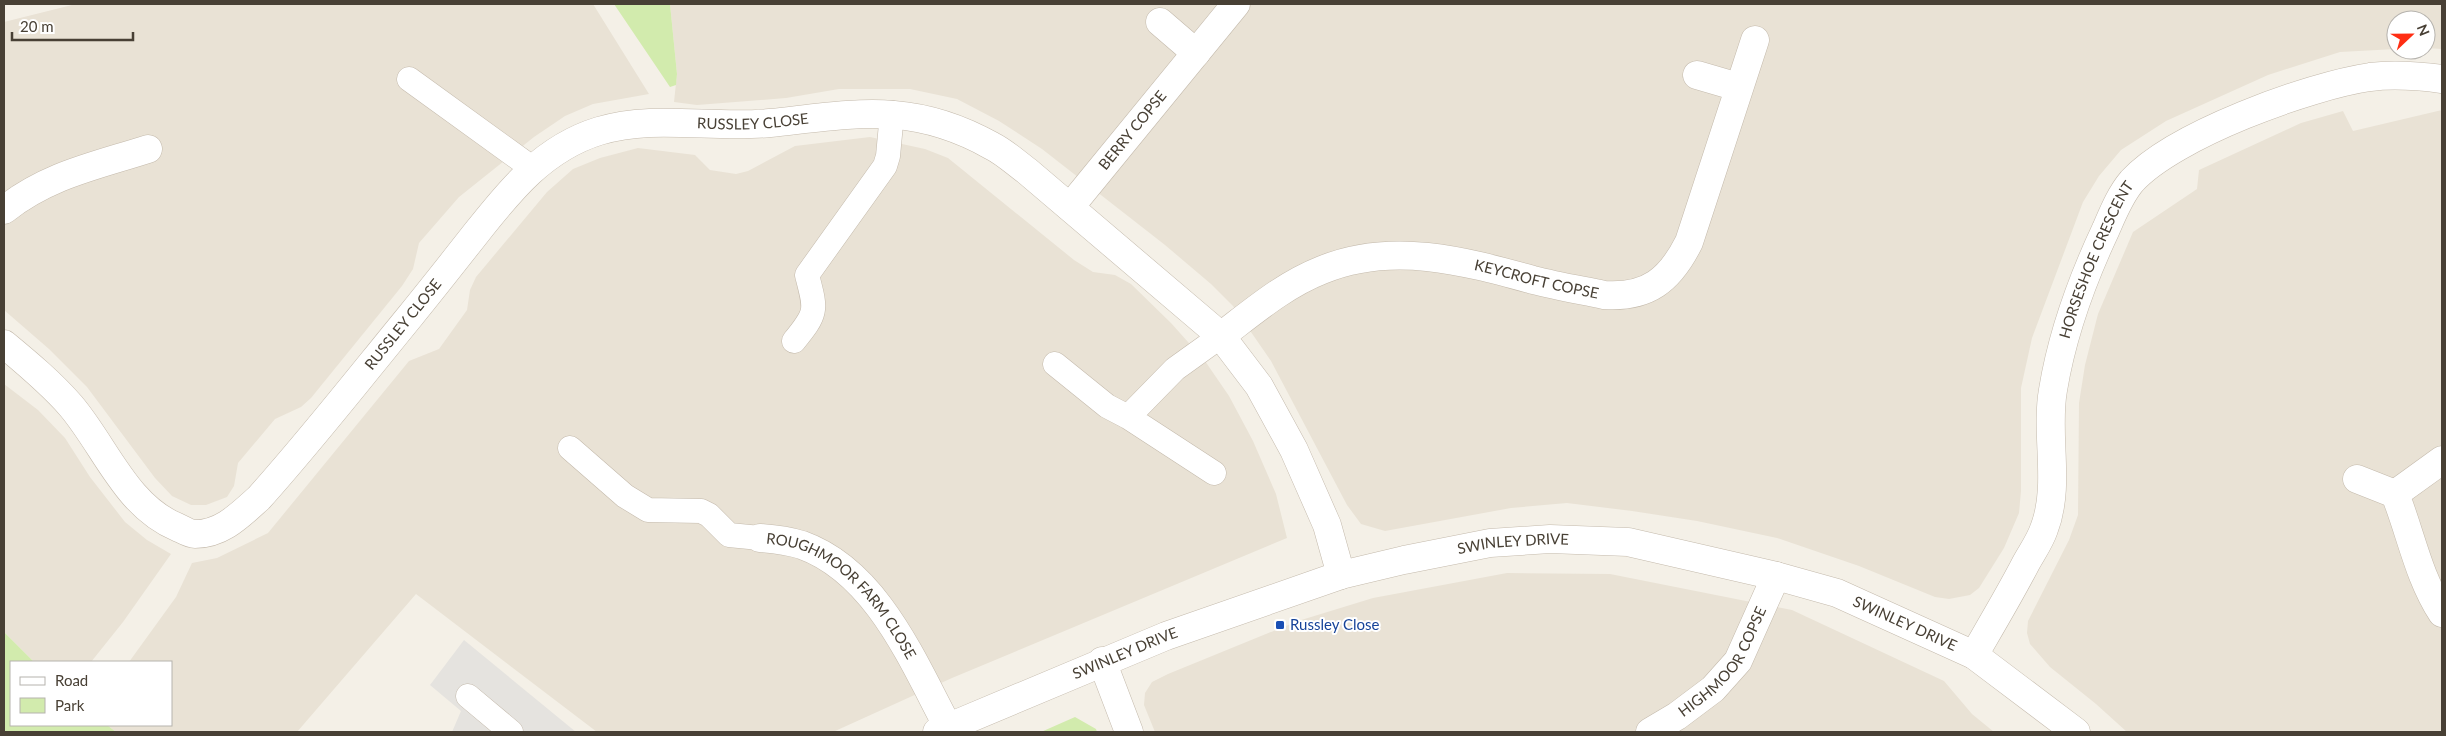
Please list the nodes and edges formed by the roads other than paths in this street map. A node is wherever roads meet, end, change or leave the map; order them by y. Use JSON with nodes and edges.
{"nodes":[{"id":1,"x":1236,"y":4,"type":"edge"},
{"id":2,"x":1160,"y":22,"type":"dead end"},
{"id":3,"x":1755,"y":40,"type":"dead end"},
{"id":4,"x":1196,"y":54,"type":"junction"},
{"id":5,"x":1697,"y":75,"type":"dead end"},
{"id":6,"x":409,"y":79,"type":"dead end"},
{"id":7,"x":2442,"y":79,"type":"edge"},
{"id":8,"x":1738,"y":87,"type":"junction"},
{"id":9,"x":892,"y":113,"type":"junction"},
{"id":10,"x":148,"y":149,"type":"dead end"},
{"id":11,"x":532,"y":168,"type":"junction"},
{"id":12,"x":1070,"y":207,"type":"junction"},
{"id":13,"x":4,"y":210,"type":"edge"},
{"id":14,"x":1222,"y":336,"type":"junction"},
{"id":15,"x":794,"y":341,"type":"dead end"},
{"id":16,"x":4,"y":344,"type":"edge"},
{"id":17,"x":1055,"y":364,"type":"dead end"},
{"id":18,"x":1128,"y":417,"type":"junction"},
{"id":19,"x":570,"y":448,"type":"dead end"},
{"id":20,"x":2442,"y":460,"type":"edge"},
{"id":21,"x":1214,"y":473,"type":"dead end"},
{"id":22,"x":2357,"y":479,"type":"dead end"},
{"id":23,"x":2395,"y":494,"type":"junction"},
{"id":24,"x":760,"y":538,"type":"joint"},
{"id":25,"x":1341,"y":575,"type":"junction"},
{"id":26,"x":1776,"y":576,"type":"junction"},
{"id":27,"x":2442,"y":613,"type":"edge"},
{"id":28,"x":1974,"y":655,"type":"junction"},
{"id":29,"x":1102,"y":662,"type":"junction"},
{"id":30,"x":468,"y":696,"type":"dead end"},
{"id":31,"x":942,"y":730,"type":"edge"},
{"id":32,"x":511,"y":732,"type":"edge"},
{"id":33,"x":1129,"y":732,"type":"edge"},
{"id":34,"x":1650,"y":732,"type":"edge"},
{"id":35,"x":2076,"y":732,"type":"edge"}],
"edges":[{"from":1,"to":4,"type":"street","name":"BERRY COPSE"},
{"from":2,"to":4,"type":"street"},
{"from":3,"to":8,"type":"street","name":"KEYCROFT COPSE"},
{"from":4,"to":12,"type":"street","name":"BERRY COPSE"},
{"from":5,"to":8,"type":"street"},
{"from":6,"to":11,"type":"lane"},
{"from":7,"to":28,"type":"street","name":"HORSESHOE CRESCENT"},
{"from":8,"to":14,"type":"street","name":"KEYCROFT COPSE"},
{"from":9,"to":11,"type":"street","name":"RUSSLEY CLOSE"},
{"from":9,"to":12,"type":"street","name":"RUSSLEY CLOSE"},
{"from":9,"to":15,"type":"lane"},
{"from":10,"to":13,"type":"street"},
{"from":11,"to":16,"type":"street","name":"RUSSLEY CLOSE"},
{"from":12,"to":14,"type":"street","name":"RUSSLEY CLOSE"},
{"from":14,"to":18,"type":"lane"},
{"from":14,"to":25,"type":"street","name":"RUSSLEY CLOSE"},
{"from":17,"to":18,"type":"lane"},
{"from":18,"to":21,"type":"lane"},
{"from":19,"to":24,"type":"lane","name":"ROUGHMOOR FARM CLOSE"},
{"from":20,"to":23,"type":"street"},
{"from":22,"to":23,"type":"street"},
{"from":23,"to":27,"type":"street"},
{"from":24,"to":31,"type":"street","name":"ROUGHMOOR FARM CLOSE"},
{"from":25,"to":26,"type":"street","name":"SWINLEY DRIVE"},
{"from":25,"to":29,"type":"street","name":"SWINLEY DRIVE"},
{"from":26,"to":28,"type":"street","name":"SWINLEY DRIVE"},
{"from":26,"to":34,"type":"street","name":"HIGHMOOR COPSE"},
{"from":28,"to":35,"type":"street","name":"SWINLEY DRIVE"},
{"from":29,"to":31,"type":"street","name":"SWINLEY DRIVE"},
{"from":29,"to":33,"type":"street"},
{"from":30,"to":32,"type":"lane"}]}
